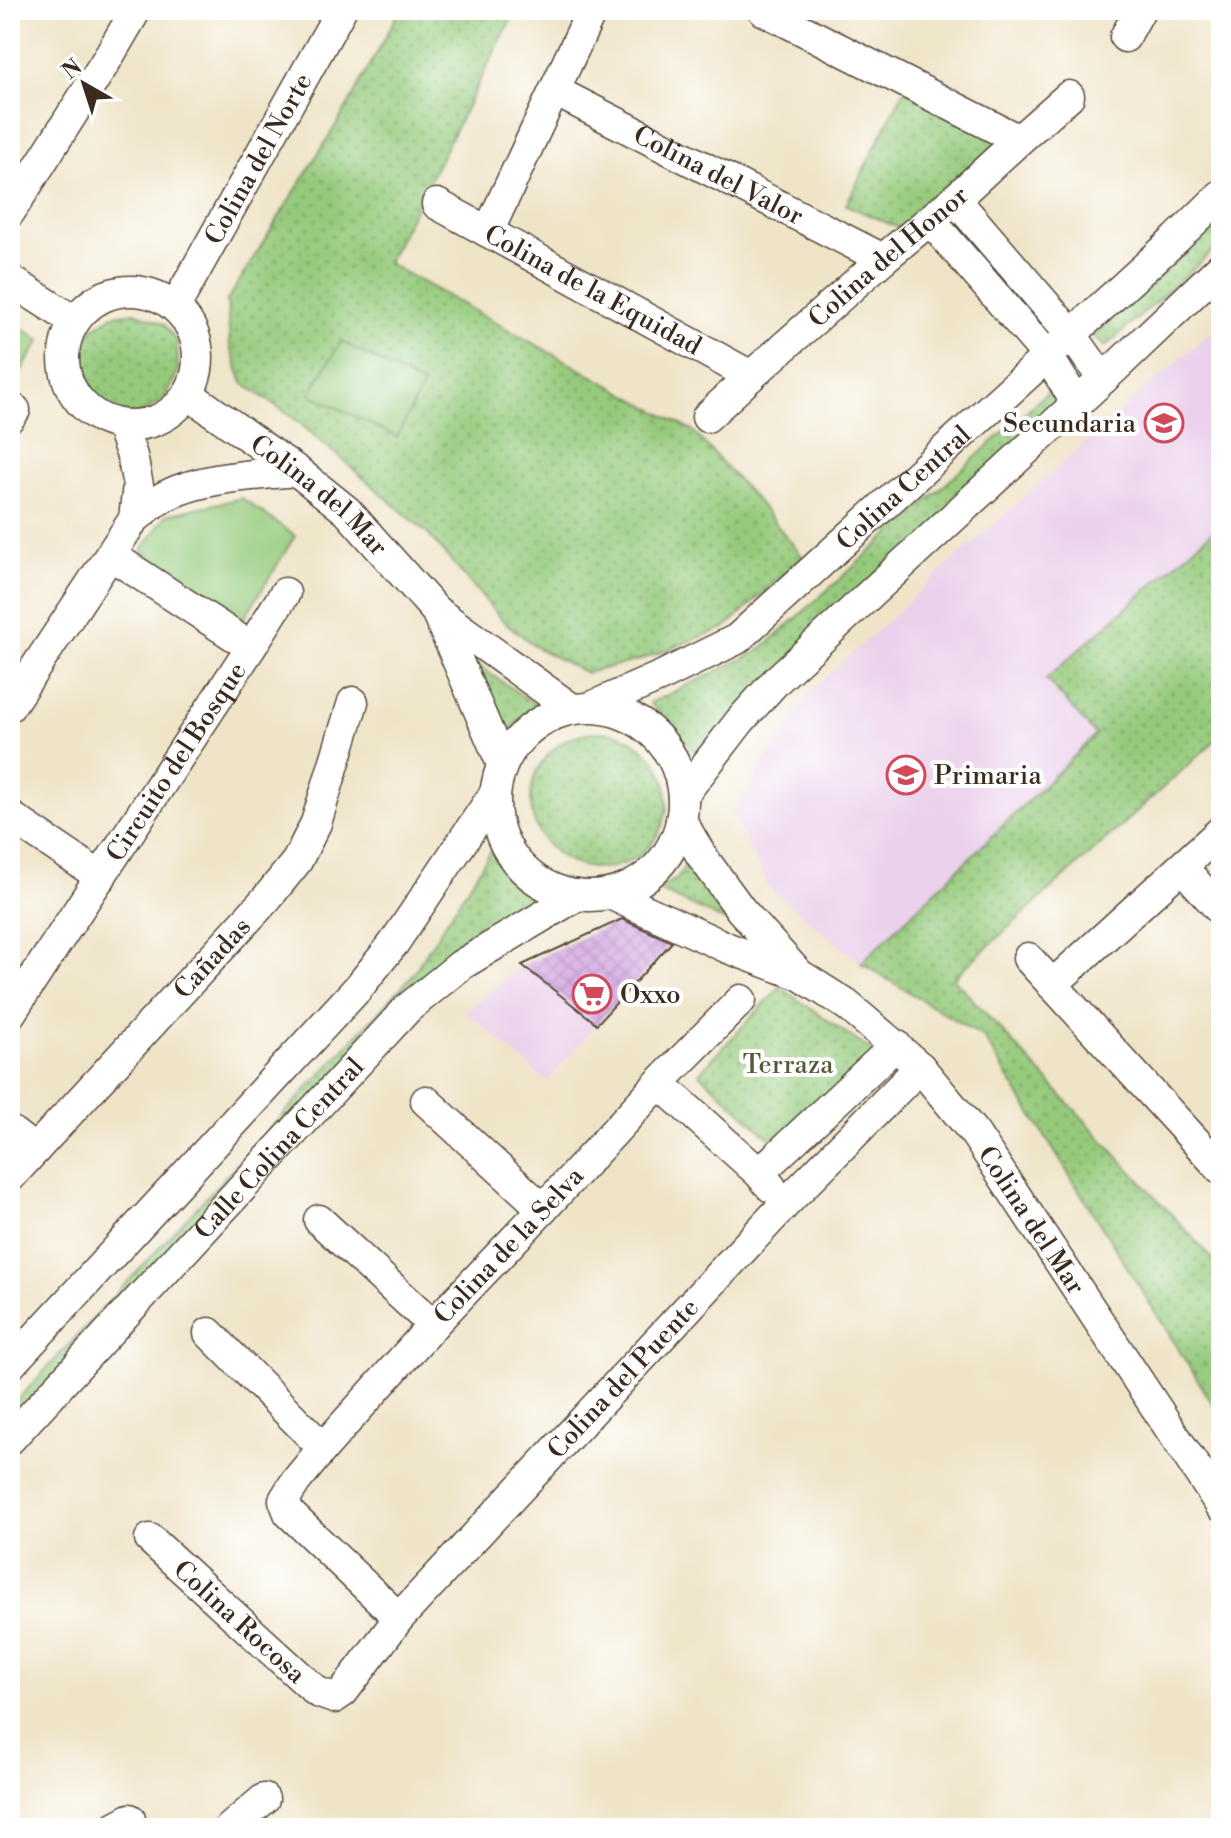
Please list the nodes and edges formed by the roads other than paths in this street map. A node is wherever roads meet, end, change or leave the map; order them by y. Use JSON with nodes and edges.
{"nodes":[{"id":1,"x":136,"y":10,"type":"edge"},
{"id":2,"x":341,"y":10,"type":"edge"},
{"id":3,"x":592,"y":10,"type":"edge"},
{"id":4,"x":763,"y":10,"type":"edge"},
{"id":5,"x":1140,"y":10,"type":"edge"},
{"id":6,"x":1125,"y":37,"type":"dead end"},
{"id":7,"x":555,"y":91,"type":"junction"},
{"id":8,"x":1069,"y":96,"type":"dead end"},
{"id":9,"x":1019,"y":140,"type":"junction"},
{"id":10,"x":1221,"y":195,"type":"edge"},
{"id":11,"x":955,"y":199,"type":"junction"},
{"id":12,"x":437,"y":204,"type":"dead end"},
{"id":13,"x":10,"y":212,"type":"edge"},
{"id":14,"x":930,"y":220,"type":"junction"},
{"id":15,"x":488,"y":232,"type":"junction"},
{"id":16,"x":883,"y":259,"type":"junction"},
{"id":17,"x":1221,"y":267,"type":"edge"},
{"id":18,"x":10,"y":280,"type":"edge"},
{"id":19,"x":175,"y":307,"type":"junction"},
{"id":20,"x":74,"y":321,"type":"junction"},
{"id":21,"x":1071,"y":334,"type":"junction"},
{"id":22,"x":1047,"y":355,"type":"junction"},
{"id":23,"x":751,"y":376,"type":"junction"},
{"id":24,"x":1103,"y":379,"type":"junction"},
{"id":25,"x":188,"y":394,"type":"junction"},
{"id":26,"x":1076,"y":402,"type":"junction"},
{"id":27,"x":707,"y":417,"type":"dead end"},
{"id":28,"x":121,"y":425,"type":"junction"},
{"id":29,"x":297,"y":471,"type":"junction"},
{"id":30,"x":134,"y":519,"type":"junction"},
{"id":31,"x":112,"y":556,"type":"junction"},
{"id":32,"x":285,"y":593,"type":"dead end"},
{"id":33,"x":436,"y":611,"type":"junction"},
{"id":34,"x":251,"y":647,"type":"junction"},
{"id":35,"x":353,"y":702,"type":"dead end"},
{"id":36,"x":10,"y":706,"type":"edge"},
{"id":37,"x":581,"y":708,"type":"junction"},
{"id":38,"x":502,"y":764,"type":"junction"},
{"id":39,"x":495,"y":793,"type":"junction"},
{"id":40,"x":682,"y":808,"type":"junction"},
{"id":41,"x":10,"y":816,"type":"edge"},
{"id":42,"x":1221,"y":831,"type":"edge"},
{"id":43,"x":1182,"y":867,"type":"junction"},
{"id":44,"x":101,"y":877,"type":"junction"},
{"id":45,"x":610,"y":894,"type":"junction"},
{"id":46,"x":578,"y":895,"type":"junction"},
{"id":47,"x":1221,"y":911,"type":"edge"},
{"id":48,"x":1028,"y":958,"type":"dead end"},
{"id":49,"x":800,"y":975,"type":"junction"},
{"id":50,"x":1052,"y":985,"type":"junction"},
{"id":51,"x":741,"y":1000,"type":"dead end"},
{"id":52,"x":10,"y":1014,"type":"edge"},
{"id":53,"x":896,"y":1045,"type":"junction"},
{"id":54,"x":920,"y":1067,"type":"junction"},
{"id":55,"x":659,"y":1083,"type":"junction"},
{"id":56,"x":426,"y":1101,"type":"dead end"},
{"id":57,"x":10,"y":1131,"type":"edge"},
{"id":58,"x":35,"y":1150,"type":"junction"},
{"id":59,"x":1221,"y":1169,"type":"edge"},
{"id":60,"x":759,"y":1173,"type":"junction"},
{"id":61,"x":10,"y":1177,"type":"edge"},
{"id":62,"x":786,"y":1203,"type":"junction"},
{"id":63,"x":543,"y":1209,"type":"junction"},
{"id":64,"x":319,"y":1220,"type":"dead end"},
{"id":65,"x":433,"y":1325,"type":"junction"},
{"id":66,"x":209,"y":1333,"type":"dead end"},
{"id":67,"x":10,"y":1365,"type":"edge"},
{"id":68,"x":10,"y":1439,"type":"edge"},
{"id":69,"x":323,"y":1448,"type":"junction"},
{"id":70,"x":1221,"y":1506,"type":"edge"},
{"id":71,"x":150,"y":1539,"type":"dead end"},
{"id":72,"x":399,"y":1618,"type":"junction"},
{"id":73,"x":334,"y":1698,"type":"joint"},
{"id":74,"x":264,"y":1799,"type":"dead end"},
{"id":75,"x":230,"y":1828,"type":"edge"}],
"edges":[{"from":1,"to":13,"type":"street"},
{"from":2,"to":19,"type":"street","name":"Colina del Norte"},
{"from":3,"to":7,"type":"street"},
{"from":4,"to":9,"type":"street"},
{"from":5,"to":6,"type":"street"},
{"from":7,"to":15,"type":"street"},
{"from":7,"to":16,"type":"street","name":"Colina del Valor"},
{"from":8,"to":9,"type":"street","name":"Colina del Honor"},
{"from":9,"to":11,"type":"street","name":"Colina del Honor"},
{"from":10,"to":21,"type":"street","name":"Colina Central"},
{"from":11,"to":14,"type":"street","name":"Colina del Honor"},
{"from":11,"to":21,"type":"street"},
{"from":12,"to":15,"type":"street","name":"Colina de la Equidad"},
{"from":14,"to":16,"type":"street","name":"Colina del Honor"},
{"from":14,"to":22,"type":"street"},
{"from":15,"to":23,"type":"street","name":"Colina de la Equidad"},
{"from":16,"to":23,"type":"street","name":"Colina del Honor"},
{"from":17,"to":24,"type":"street"},
{"from":18,"to":20,"type":"street"},
{"from":19,"to":20,"type":"street"},
{"from":19,"to":25,"type":"street"},
{"from":20,"to":28,"type":"street"},
{"from":21,"to":22,"type":"street","name":"Colina Central"},
{"from":21,"to":24,"type":"street"},
{"from":22,"to":26,"type":"street"},
{"from":22,"to":37,"type":"street","name":"Colina Central"},
{"from":23,"to":27,"type":"street","name":"Colina del Honor"},
{"from":24,"to":26,"type":"street"},
{"from":25,"to":28,"type":"street"},
{"from":25,"to":29,"type":"street","name":"Colina del Mar"},
{"from":26,"to":40,"type":"street"},
{"from":28,"to":30,"type":"street"},
{"from":29,"to":30,"type":"street"},
{"from":29,"to":33,"type":"street","name":"Colina del Mar"},
{"from":30,"to":31,"type":"street"},
{"from":31,"to":34,"type":"street","name":"Circuito del Bosque"},
{"from":31,"to":36,"type":"street"},
{"from":32,"to":34,"type":"street"},
{"from":33,"to":37,"type":"street","name":"Colina del Mar"},
{"from":33,"to":38,"type":"street","name":"Colina del Mar"},
{"from":34,"to":44,"type":"street","name":"Circuito del Bosque"},
{"from":35,"to":58,"type":"street","name":"Cañadas"},
{"from":37,"to":38,"type":"street"},
{"from":37,"to":40,"type":"street"},
{"from":38,"to":39,"type":"street"},
{"from":39,"to":46,"type":"street"},
{"from":39,"to":67,"type":"street","name":"Calle Colina Central"},
{"from":40,"to":45,"type":"street"},
{"from":40,"to":49,"type":"street","name":"Colina del Mar"},
{"from":41,"to":44,"type":"street"},
{"from":42,"to":43,"type":"street"},
{"from":43,"to":47,"type":"street"},
{"from":43,"to":50,"type":"street"},
{"from":44,"to":52,"type":"street","name":"Circuito del Bosque"},
{"from":45,"to":46,"type":"street"},
{"from":45,"to":49,"type":"street","name":"Colina del Mar"},
{"from":46,"to":68,"type":"street","name":"Calle Colina Central"},
{"from":48,"to":50,"type":"street"},
{"from":49,"to":53,"type":"street","name":"Colina del Mar"},
{"from":50,"to":59,"type":"street"},
{"from":51,"to":55,"type":"street","name":"Colina de la Selva"},
{"from":53,"to":54,"type":"street","name":"Colina del Mar"},
{"from":53,"to":60,"type":"street"},
{"from":54,"to":62,"type":"street","name":"Colina del Puente"},
{"from":54,"to":70,"type":"street","name":"Colina del Mar"},
{"from":55,"to":60,"type":"street"},
{"from":55,"to":63,"type":"street","name":"Colina de la Selva"},
{"from":56,"to":63,"type":"street"},
{"from":57,"to":58,"type":"street"},
{"from":58,"to":61,"type":"street","name":"Cañadas"},
{"from":60,"to":62,"type":"street"},
{"from":62,"to":72,"type":"street","name":"Colina del Puente"},
{"from":63,"to":65,"type":"street","name":"Colina de la Selva"},
{"from":64,"to":65,"type":"street"},
{"from":65,"to":69,"type":"street","name":"Colina de la Selva"},
{"from":66,"to":69,"type":"street"},
{"from":69,"to":72,"type":"street","name":"Colina de la Selva"},
{"from":71,"to":73,"type":"street","name":"Colina Rocosa"},
{"from":72,"to":73,"type":"street","name":"Colina del Puente"},
{"from":74,"to":75,"type":"street"}]}
